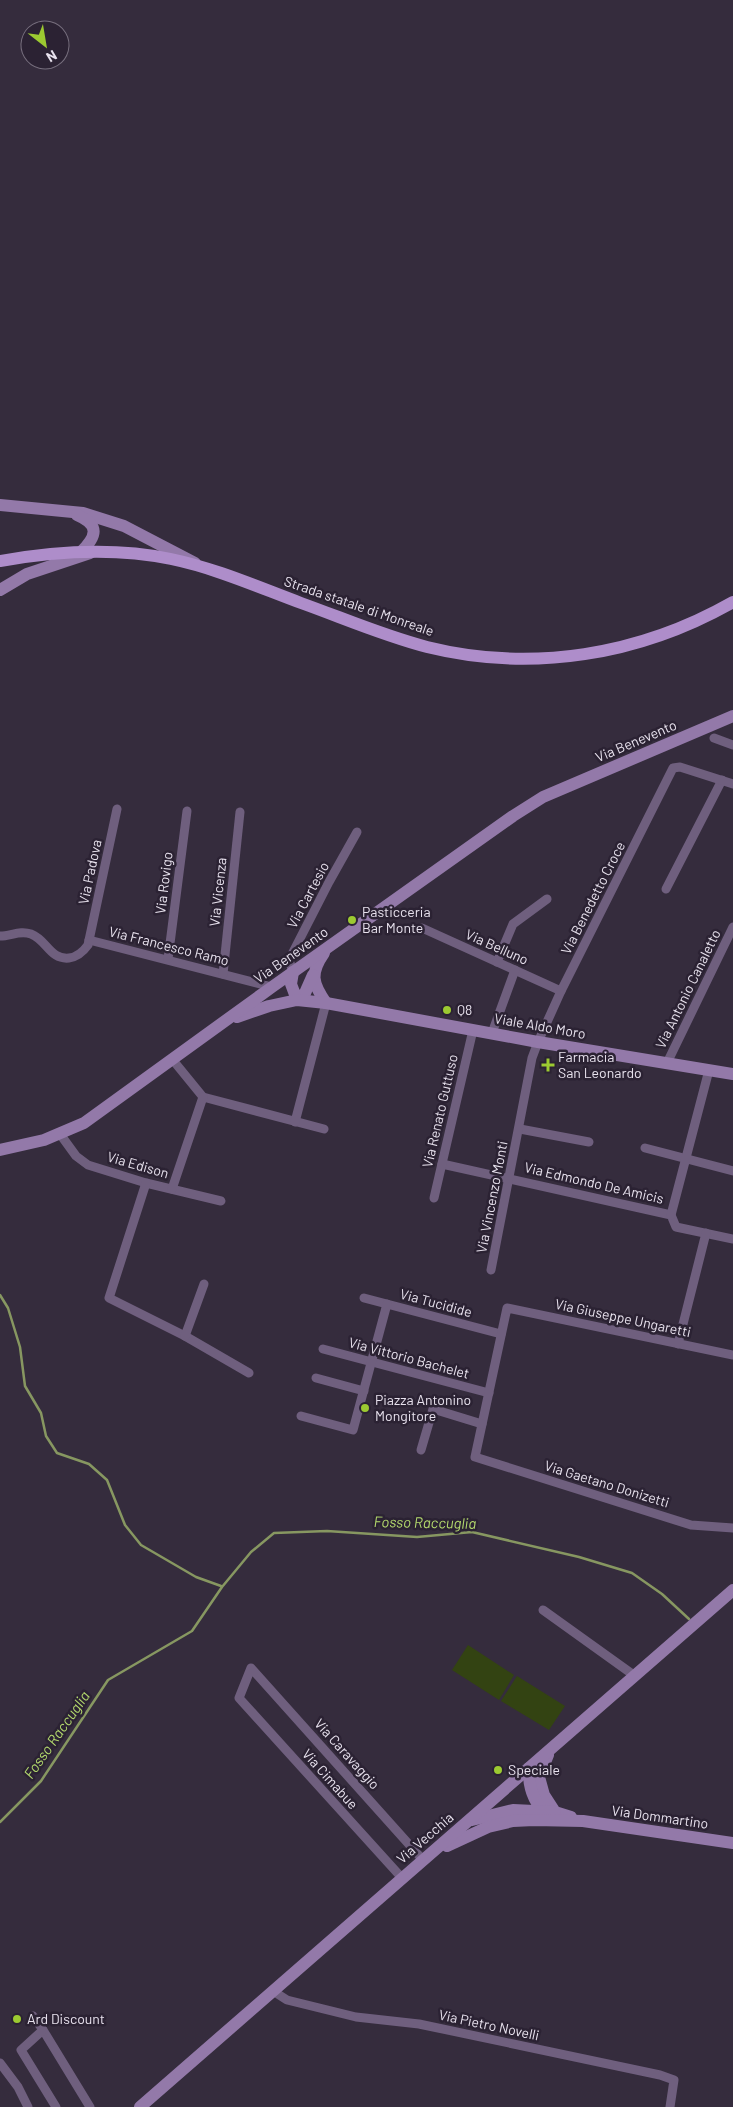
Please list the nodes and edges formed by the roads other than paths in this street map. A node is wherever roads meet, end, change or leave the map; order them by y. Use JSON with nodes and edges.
{"nodes":[{"id":1,"x":0,"y":505,"type":"edge"},
{"id":2,"x":60,"y":511,"type":"junction"},
{"id":3,"x":87,"y":552,"type":"junction"},
{"id":4,"x":0,"y":561,"type":"edge"},
{"id":5,"x":203,"y":568,"type":"junction"},
{"id":6,"x":0,"y":590,"type":"edge"},
{"id":7,"x":733,"y":602,"type":"edge"},
{"id":8,"x":733,"y":716,"type":"edge"},
{"id":9,"x":714,"y":738,"type":"dead end"},
{"id":10,"x":733,"y":745,"type":"edge"},
{"id":11,"x":722,"y":780,"type":"junction"},
{"id":12,"x":733,"y":784,"type":"edge"},
{"id":13,"x":116,"y":809,"type":"dead end"},
{"id":14,"x":187,"y":811,"type":"dead end"},
{"id":15,"x":240,"y":812,"type":"dead end"},
{"id":16,"x":358,"y":832,"type":"dead end"},
{"id":17,"x":666,"y":888,"type":"dead end"},
{"id":18,"x":547,"y":899,"type":"dead end"},
{"id":19,"x":733,"y":927,"type":"edge"},
{"id":20,"x":422,"y":928,"type":"dead end"},
{"id":21,"x":0,"y":936,"type":"edge"},
{"id":22,"x":89,"y":940,"type":"junction"},
{"id":23,"x":326,"y":948,"type":"junction"},
{"id":24,"x":168,"y":959,"type":"junction"},
{"id":25,"x":497,"y":962,"type":"junction"},
{"id":26,"x":515,"y":970,"type":"junction"},
{"id":27,"x":293,"y":972,"type":"junction"},
{"id":28,"x":223,"y":974,"type":"junction"},
{"id":29,"x":313,"y":975,"type":"junction"},
{"id":30,"x":272,"y":987,"type":"junction"},
{"id":31,"x":561,"y":991,"type":"junction"},
{"id":32,"x":297,"y":1000,"type":"junction"},
{"id":33,"x":326,"y":1003,"type":"junction"},
{"id":34,"x":226,"y":1020,"type":"junction"},
{"id":35,"x":473,"y":1030,"type":"junction"},
{"id":36,"x":492,"y":1033,"type":"junction"},
{"id":37,"x":538,"y":1042,"type":"junction"},
{"id":38,"x":172,"y":1059,"type":"junction"},
{"id":39,"x":667,"y":1063,"type":"junction"},
{"id":40,"x":709,"y":1070,"type":"junction"},
{"id":41,"x":733,"y":1074,"type":"edge"},
{"id":42,"x":203,"y":1097,"type":"junction"},
{"id":43,"x":295,"y":1122,"type":"junction"},
{"id":44,"x":324,"y":1129,"type":"dead end"},
{"id":45,"x":520,"y":1129,"type":"junction"},
{"id":46,"x":60,"y":1134,"type":"junction"},
{"id":47,"x":589,"y":1142,"type":"dead end"},
{"id":48,"x":645,"y":1148,"type":"dead end"},
{"id":49,"x":0,"y":1150,"type":"edge"},
{"id":50,"x":686,"y":1159,"type":"junction"},
{"id":51,"x":442,"y":1164,"type":"junction"},
{"id":52,"x":733,"y":1172,"type":"edge"},
{"id":53,"x":510,"y":1178,"type":"junction"},
{"id":54,"x":146,"y":1184,"type":"junction"},
{"id":55,"x":172,"y":1189,"type":"junction"},
{"id":56,"x":434,"y":1198,"type":"dead end"},
{"id":57,"x":221,"y":1201,"type":"dead end"},
{"id":58,"x":671,"y":1215,"type":"junction"},
{"id":59,"x":706,"y":1233,"type":"junction"},
{"id":60,"x":733,"y":1239,"type":"edge"},
{"id":61,"x":491,"y":1270,"type":"dead end"},
{"id":62,"x":204,"y":1284,"type":"dead end"},
{"id":63,"x":364,"y":1298,"type":"dead end"},
{"id":64,"x":387,"y":1304,"type":"junction"},
{"id":65,"x":501,"y":1334,"type":"junction"},
{"id":66,"x":185,"y":1336,"type":"junction"},
{"id":67,"x":678,"y":1344,"type":"junction"},
{"id":68,"x":323,"y":1349,"type":"dead end"},
{"id":69,"x":733,"y":1355,"type":"edge"},
{"id":70,"x":370,"y":1363,"type":"junction"},
{"id":71,"x":249,"y":1373,"type":"dead end"},
{"id":72,"x":316,"y":1378,"type":"dead end"},
{"id":73,"x":361,"y":1390,"type":"junction"},
{"id":74,"x":489,"y":1393,"type":"junction"},
{"id":75,"x":301,"y":1416,"type":"dead end"},
{"id":76,"x":482,"y":1424,"type":"junction"},
{"id":77,"x":421,"y":1450,"type":"dead end"},
{"id":78,"x":733,"y":1528,"type":"edge"},
{"id":79,"x":732,"y":1591,"type":"edge"},
{"id":80,"x":543,"y":1610,"type":"dead end"},
{"id":81,"x":635,"y":1676,"type":"junction"},
{"id":82,"x":239,"y":1698,"type":"joint"},
{"id":83,"x":554,"y":1747,"type":"junction"},
{"id":84,"x":529,"y":1768,"type":"junction"},
{"id":85,"x":542,"y":1811,"type":"junction"},
{"id":86,"x":554,"y":1816,"type":"junction"},
{"id":87,"x":467,"y":1822,"type":"junction"},
{"id":88,"x":733,"y":1843,"type":"edge"},
{"id":89,"x":423,"y":1860,"type":"junction"},
{"id":90,"x":402,"y":1878,"type":"junction"},
{"id":91,"x":273,"y":1991,"type":"junction"},
{"id":92,"x":33,"y":2016,"type":"dead end"},
{"id":93,"x":43,"y":2030,"type":"junction"},
{"id":94,"x":0,"y":2063,"type":"edge"},
{"id":95,"x":28,"y":2107,"type":"edge"},
{"id":96,"x":56,"y":2107,"type":"edge"},
{"id":97,"x":90,"y":2107,"type":"edge"},
{"id":98,"x":140,"y":2107,"type":"edge"},
{"id":99,"x":670,"y":2107,"type":"edge"}],
"edges":[{"from":1,"to":2,"type":"main road"},
{"from":2,"to":3,"type":"main road"},
{"from":2,"to":5,"type":"main road"},
{"from":3,"to":4,"type":"main road","name":"Strada statale di Monreale"},
{"from":3,"to":5,"type":"main road","name":"Strada statale di Monreale"},
{"from":3,"to":6,"type":"main road"},
{"from":5,"to":7,"type":"main road","name":"Strada statale di Monreale"},
{"from":8,"to":23,"type":"main road","name":"Via Benevento"},
{"from":9,"to":10,"type":"street"},
{"from":11,"to":12,"type":"street"},
{"from":11,"to":17,"type":"street"},
{"from":11,"to":31,"type":"street","name":"Via Benedetto Croce"},
{"from":13,"to":22,"type":"street","name":"Via Padova"},
{"from":14,"to":24,"type":"street","name":"Via Rovigo"},
{"from":15,"to":28,"type":"street","name":"Via Vicenza"},
{"from":16,"to":27,"type":"street","name":"Via Cartesio"},
{"from":18,"to":25,"type":"street"},
{"from":19,"to":39,"type":"street","name":"Via Antonio Canaletto"},
{"from":20,"to":25,"type":"street","name":"Via Belluno"},
{"from":21,"to":22,"type":"street"},
{"from":22,"to":24,"type":"street","name":"Via Francesco Ramo"},
{"from":23,"to":27,"type":"main road","name":"Via Benevento"},
{"from":23,"to":29,"type":"main road"},
{"from":24,"to":28,"type":"street","name":"Via Francesco Ramo"},
{"from":25,"to":26,"type":"street","name":"Via Belluno"},
{"from":26,"to":31,"type":"street","name":"Via Belluno"},
{"from":26,"to":36,"type":"street"},
{"from":27,"to":30,"type":"main road","name":"Via Benevento"},
{"from":27,"to":32,"type":"main road"},
{"from":28,"to":30,"type":"street","name":"Via Francesco Ramo"},
{"from":29,"to":32,"type":"main road"},
{"from":29,"to":33,"type":"main road"},
{"from":30,"to":34,"type":"main road","name":"Via Benevento"},
{"from":31,"to":37,"type":"street","name":"Via Benedetto Croce"},
{"from":32,"to":33,"type":"main road","name":"Viale Aldo Moro"},
{"from":32,"to":34,"type":"main road","name":"Viale Aldo Moro"},
{"from":33,"to":35,"type":"main road","name":"Viale Aldo Moro"},
{"from":33,"to":43,"type":"street"},
{"from":34,"to":38,"type":"main road","name":"Via Benevento"},
{"from":35,"to":36,"type":"main road","name":"Viale Aldo Moro"},
{"from":35,"to":51,"type":"street","name":"Via Renato Guttuso"},
{"from":36,"to":37,"type":"main road","name":"Viale Aldo Moro"},
{"from":37,"to":39,"type":"main road","name":"Viale Aldo Moro"},
{"from":37,"to":45,"type":"street","name":"Via Vincenzo Monti"},
{"from":38,"to":42,"type":"street"},
{"from":38,"to":46,"type":"main road","name":"Via Benevento"},
{"from":39,"to":40,"type":"main road","name":"Viale Aldo Moro"},
{"from":40,"to":41,"type":"main road","name":"Viale Aldo Moro"},
{"from":40,"to":50,"type":"street"},
{"from":42,"to":43,"type":"street"},
{"from":42,"to":55,"type":"street"},
{"from":43,"to":44,"type":"street"},
{"from":45,"to":47,"type":"street","name":"Via Vincenzo Monti"},
{"from":45,"to":53,"type":"street","name":"Via Vincenzo Monti"},
{"from":46,"to":49,"type":"main road","name":"Via Benevento"},
{"from":46,"to":54,"type":"street","name":"Via Edison"},
{"from":48,"to":50,"type":"street"},
{"from":50,"to":52,"type":"street"},
{"from":50,"to":58,"type":"street"},
{"from":51,"to":53,"type":"street","name":"Via Edmondo De Amicis"},
{"from":51,"to":56,"type":"street","name":"Via Renato Guttuso"},
{"from":53,"to":58,"type":"street","name":"Via Edmondo De Amicis"},
{"from":53,"to":61,"type":"street","name":"Via Vincenzo Monti"},
{"from":54,"to":55,"type":"street","name":"Via Edison"},
{"from":54,"to":66,"type":"street"},
{"from":55,"to":57,"type":"street","name":"Via Edison"},
{"from":58,"to":59,"type":"street","name":"Via Edmondo De Amicis"},
{"from":59,"to":60,"type":"street","name":"Via Edmondo De Amicis"},
{"from":59,"to":67,"type":"street"},
{"from":62,"to":66,"type":"street"},
{"from":63,"to":64,"type":"street","name":"Via Tucidide"},
{"from":64,"to":65,"type":"street","name":"Via Tucidide"},
{"from":64,"to":70,"type":"street"},
{"from":65,"to":67,"type":"street","name":"Via Giuseppe Ungaretti"},
{"from":65,"to":74,"type":"street"},
{"from":66,"to":71,"type":"street"},
{"from":67,"to":69,"type":"street","name":"Via Giuseppe Ungaretti"},
{"from":68,"to":70,"type":"street","name":"Via Vittorio Bachelet"},
{"from":70,"to":73,"type":"street"},
{"from":70,"to":74,"type":"street","name":"Via Vittorio Bachelet"},
{"from":72,"to":73,"type":"street"},
{"from":73,"to":75,"type":"street"},
{"from":74,"to":76,"type":"street"},
{"from":76,"to":77,"type":"street"},
{"from":76,"to":78,"type":"street","name":"Via Gaetano Donizetti"},
{"from":79,"to":81,"type":"main road","name":"Via Vecchia"},
{"from":80,"to":81,"type":"street"},
{"from":81,"to":83,"type":"main road","name":"Via Vecchia"},
{"from":82,"to":89,"type":"street","name":"Via Caravaggio"},
{"from":82,"to":90,"type":"street","name":"Via Cimabue"},
{"from":83,"to":84,"type":"main road","name":"Via Vecchia"},
{"from":83,"to":86,"type":"main road"},
{"from":84,"to":85,"type":"main road"},
{"from":84,"to":87,"type":"main road","name":"Via Vecchia"},
{"from":85,"to":86,"type":"main road"},
{"from":85,"to":87,"type":"main road"},
{"from":86,"to":88,"type":"main road","name":"Via Dommartino"},
{"from":86,"to":89,"type":"main road"},
{"from":87,"to":89,"type":"main road","name":"Via Vecchia"},
{"from":89,"to":90,"type":"main road","name":"Via Vecchia"},
{"from":90,"to":91,"type":"main road","name":"Via Vecchia"},
{"from":91,"to":98,"type":"main road","name":"Via Vecchia"},
{"from":91,"to":99,"type":"street","name":"Via Pietro Novelli"},
{"from":92,"to":93,"type":"street"},
{"from":93,"to":96,"type":"street"},
{"from":93,"to":97,"type":"street"},
{"from":94,"to":95,"type":"street"}]}
